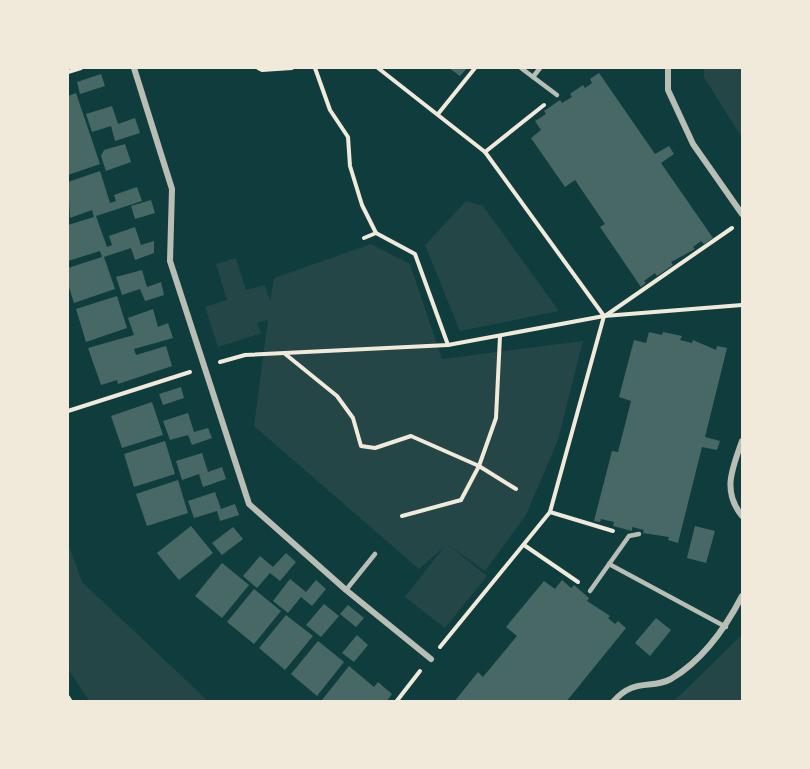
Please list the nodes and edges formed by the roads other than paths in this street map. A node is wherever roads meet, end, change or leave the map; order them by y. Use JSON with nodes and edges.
{"nodes":[{"id":1,"x":134,"y":68,"type":"edge"},
{"id":2,"x":521,"y":68,"type":"edge"},
{"id":3,"x":540,"y":68,"type":"edge"},
{"id":4,"x":668,"y":68,"type":"edge"},
{"id":5,"x":533,"y":77,"type":"junction"},
{"id":6,"x":556,"y":95,"type":"road end"},
{"id":7,"x":742,"y":214,"type":"edge"},
{"id":8,"x":742,"y":441,"type":"edge"},
{"id":9,"x":742,"y":516,"type":"edge"},
{"id":10,"x":639,"y":534,"type":"dead end"},
{"id":11,"x":375,"y":554,"type":"dead end"},
{"id":12,"x":609,"y":564,"type":"junction"},
{"id":13,"x":346,"y":590,"type":"junction"},
{"id":14,"x":590,"y":591,"type":"road end"},
{"id":15,"x":742,"y":596,"type":"edge"},
{"id":16,"x":726,"y":627,"type":"junction"},
{"id":17,"x":431,"y":659,"type":"road end"},
{"id":18,"x":613,"y":702,"type":"edge"}],
"edges":[{"from":1,"to":13,"type":"street"},
{"from":2,"to":5,"type":"lane"},
{"from":3,"to":5,"type":"lane"},
{"from":4,"to":7,"type":"street"},
{"from":5,"to":6,"type":"lane"},
{"from":8,"to":9,"type":"street"},
{"from":10,"to":12,"type":"lane"},
{"from":11,"to":13,"type":"lane"},
{"from":12,"to":14,"type":"lane"},
{"from":12,"to":16,"type":"lane"},
{"from":13,"to":17,"type":"street"},
{"from":15,"to":16,"type":"street"},
{"from":16,"to":18,"type":"street"}]}
